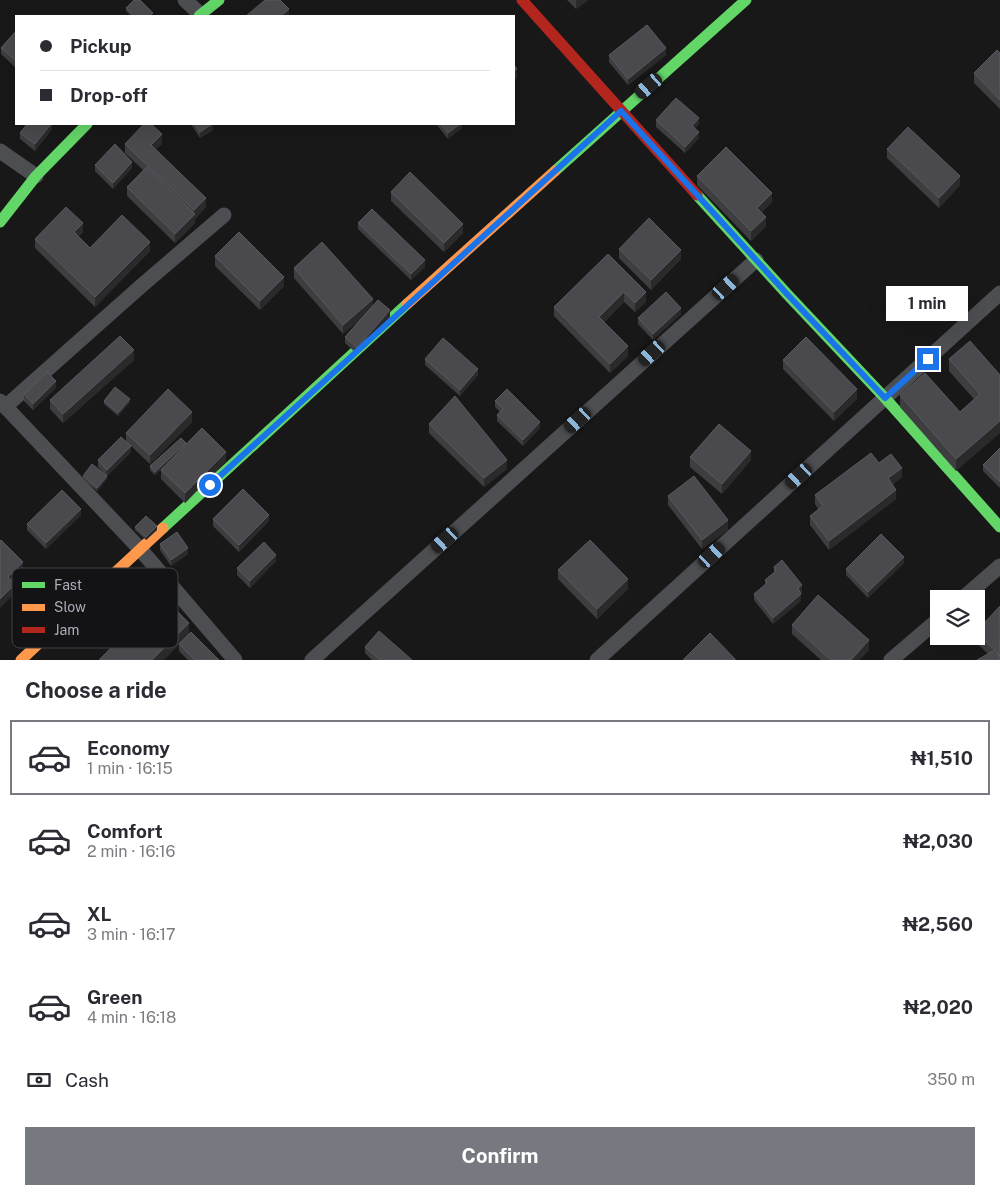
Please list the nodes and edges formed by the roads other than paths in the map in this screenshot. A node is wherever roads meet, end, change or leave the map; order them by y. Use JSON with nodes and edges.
{"nodes":[{"id":1,"x":185,"y":0,"type":"edge"},
{"id":2,"x":219,"y":0,"type":"edge"},
{"id":3,"x":522,"y":0,"type":"edge"},
{"id":4,"x":746,"y":0,"type":"edge"},
{"id":5,"x":199,"y":15,"type":"edge"},
{"id":6,"x":201,"y":15,"type":"edge"},
{"id":7,"x":621,"y":111,"type":"junction"},
{"id":8,"x":86,"y":125,"type":"edge"},
{"id":9,"x":0,"y":152,"type":"edge"},
{"id":10,"x":36,"y":176,"type":"junction"},
{"id":11,"x":224,"y":215,"type":"dead end"},
{"id":12,"x":0,"y":222,"type":"edge"},
{"id":13,"x":756,"y":260,"type":"junction"},
{"id":14,"x":1000,"y":293,"type":"edge"},
{"id":15,"x":885,"y":398,"type":"junction"},
{"id":16,"x":3,"y":404,"type":"edge"},
{"id":17,"x":1000,"y":527,"type":"edge"},
{"id":18,"x":140,"y":549,"type":"junction"},
{"id":19,"x":1000,"y":566,"type":"edge"},
{"id":20,"x":120,"y":568,"type":"edge"},
{"id":21,"x":156,"y":568,"type":"edge"},
{"id":22,"x":972,"y":590,"type":"edge"},
{"id":23,"x":178,"y":593,"type":"edge"},
{"id":24,"x":930,"y":627,"type":"edge"},
{"id":25,"x":34,"y":648,"type":"edge"},
{"id":26,"x":21,"y":660,"type":"edge"},
{"id":27,"x":236,"y":660,"type":"edge"},
{"id":28,"x":312,"y":660,"type":"edge"},
{"id":29,"x":597,"y":660,"type":"edge"},
{"id":30,"x":891,"y":660,"type":"edge"}],
"edges":[{"from":1,"to":5,"type":"street"},
{"from":2,"to":6,"type":"street"},
{"from":3,"to":7,"type":"street"},
{"from":4,"to":7,"type":"street"},
{"from":7,"to":13,"type":"street"},
{"from":7,"to":18,"type":"street"},
{"from":8,"to":10,"type":"street"},
{"from":9,"to":10,"type":"street"},
{"from":10,"to":12,"type":"street"},
{"from":11,"to":16,"type":"street"},
{"from":13,"to":15,"type":"street"},
{"from":13,"to":28,"type":"street"},
{"from":14,"to":15,"type":"street"},
{"from":15,"to":17,"type":"street"},
{"from":15,"to":29,"type":"street"},
{"from":16,"to":18,"type":"street"},
{"from":18,"to":20,"type":"street"},
{"from":18,"to":21,"type":"street"},
{"from":19,"to":22,"type":"street"},
{"from":23,"to":27,"type":"street"},
{"from":24,"to":30,"type":"street"},
{"from":25,"to":26,"type":"street"}]}
